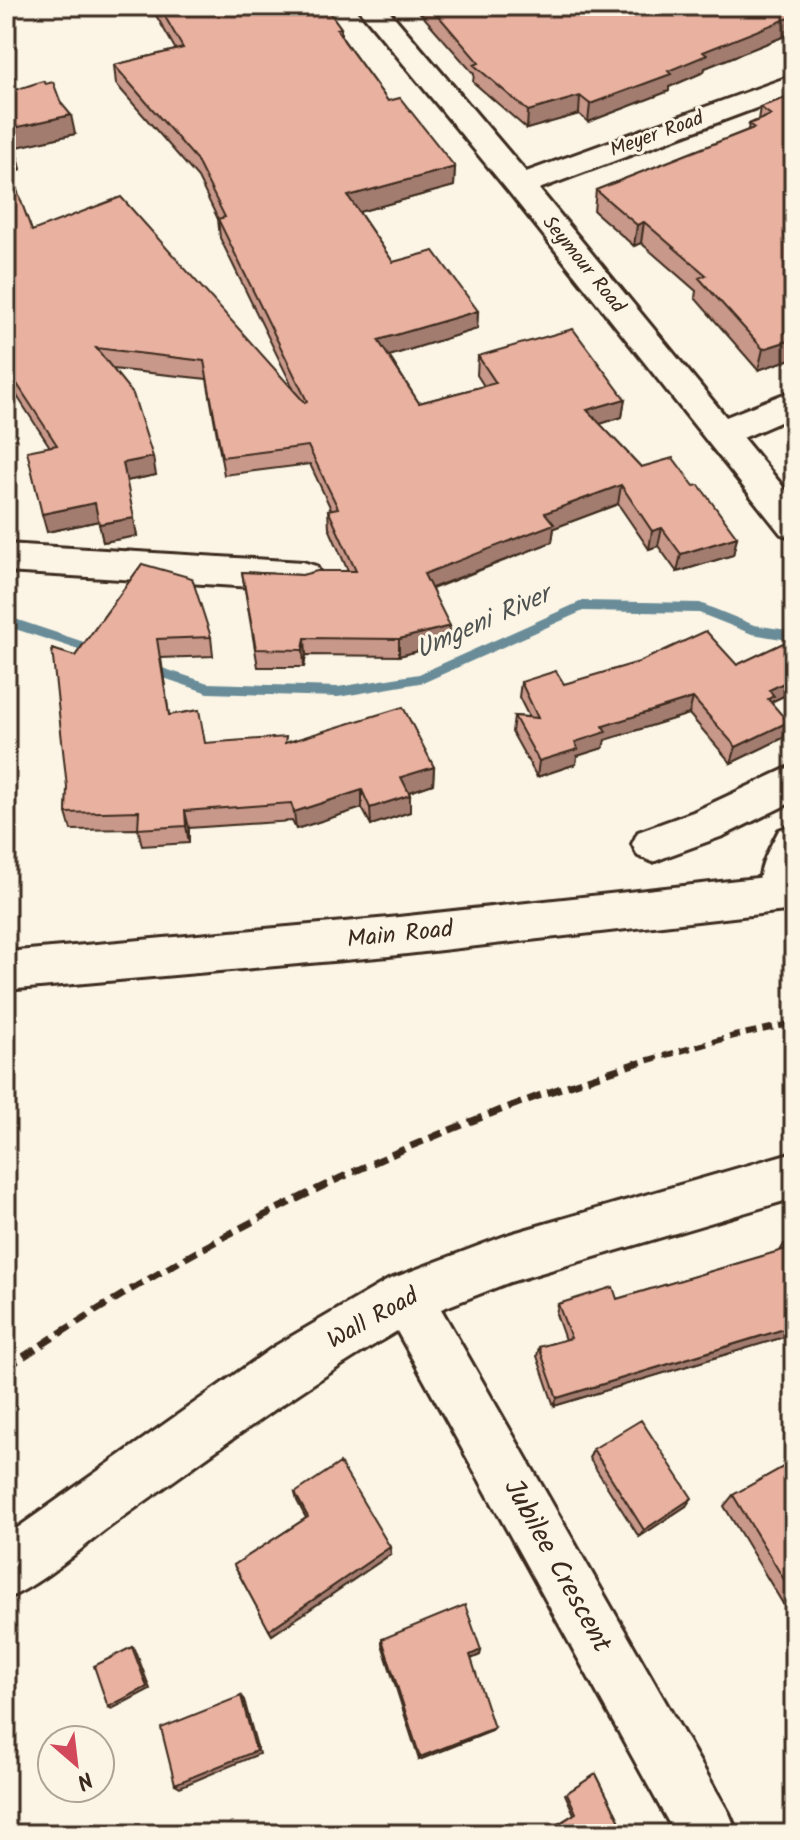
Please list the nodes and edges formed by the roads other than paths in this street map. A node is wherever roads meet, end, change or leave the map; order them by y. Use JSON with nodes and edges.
{"nodes":[{"id":1,"x":370,"y":6,"type":"edge"},
{"id":2,"x":794,"y":84,"type":"edge"},
{"id":3,"x":520,"y":185,"type":"junction"},
{"id":4,"x":794,"y":402,"type":"edge"},
{"id":5,"x":719,"y":434,"type":"junction"},
{"id":6,"x":794,"y":525,"type":"edge"},
{"id":7,"x":6,"y":558,"type":"edge"},
{"id":8,"x":304,"y":576,"type":"edge"},
{"id":9,"x":794,"y":782,"type":"edge"},
{"id":10,"x":794,"y":842,"type":"edge"},
{"id":11,"x":653,"y":844,"type":"dead end"},
{"id":12,"x":787,"y":893,"type":"edge"},
{"id":13,"x":6,"y":971,"type":"edge"},
{"id":14,"x":794,"y":1175,"type":"edge"},
{"id":15,"x":406,"y":1297,"type":"junction"},
{"id":16,"x":6,"y":1571,"type":"edge"},
{"id":17,"x":708,"y":1834,"type":"edge"}],
"edges":[{"from":1,"to":3,"type":"street","name":"Seymour Road"},
{"from":2,"to":3,"type":"street","name":"Meyer Road"},
{"from":3,"to":5,"type":"street","name":"Seymour Road"},
{"from":4,"to":5,"type":"street"},
{"from":5,"to":6,"type":"street","name":"Seymour Road"},
{"from":7,"to":8,"type":"street"},
{"from":9,"to":11,"type":"street"},
{"from":10,"to":12,"type":"street"},
{"from":12,"to":13,"type":"street","name":"Main Road"},
{"from":14,"to":15,"type":"street","name":"Wall Road"},
{"from":15,"to":16,"type":"street","name":"Wall Road"},
{"from":15,"to":17,"type":"street","name":"Jubilee Crescent"}]}
